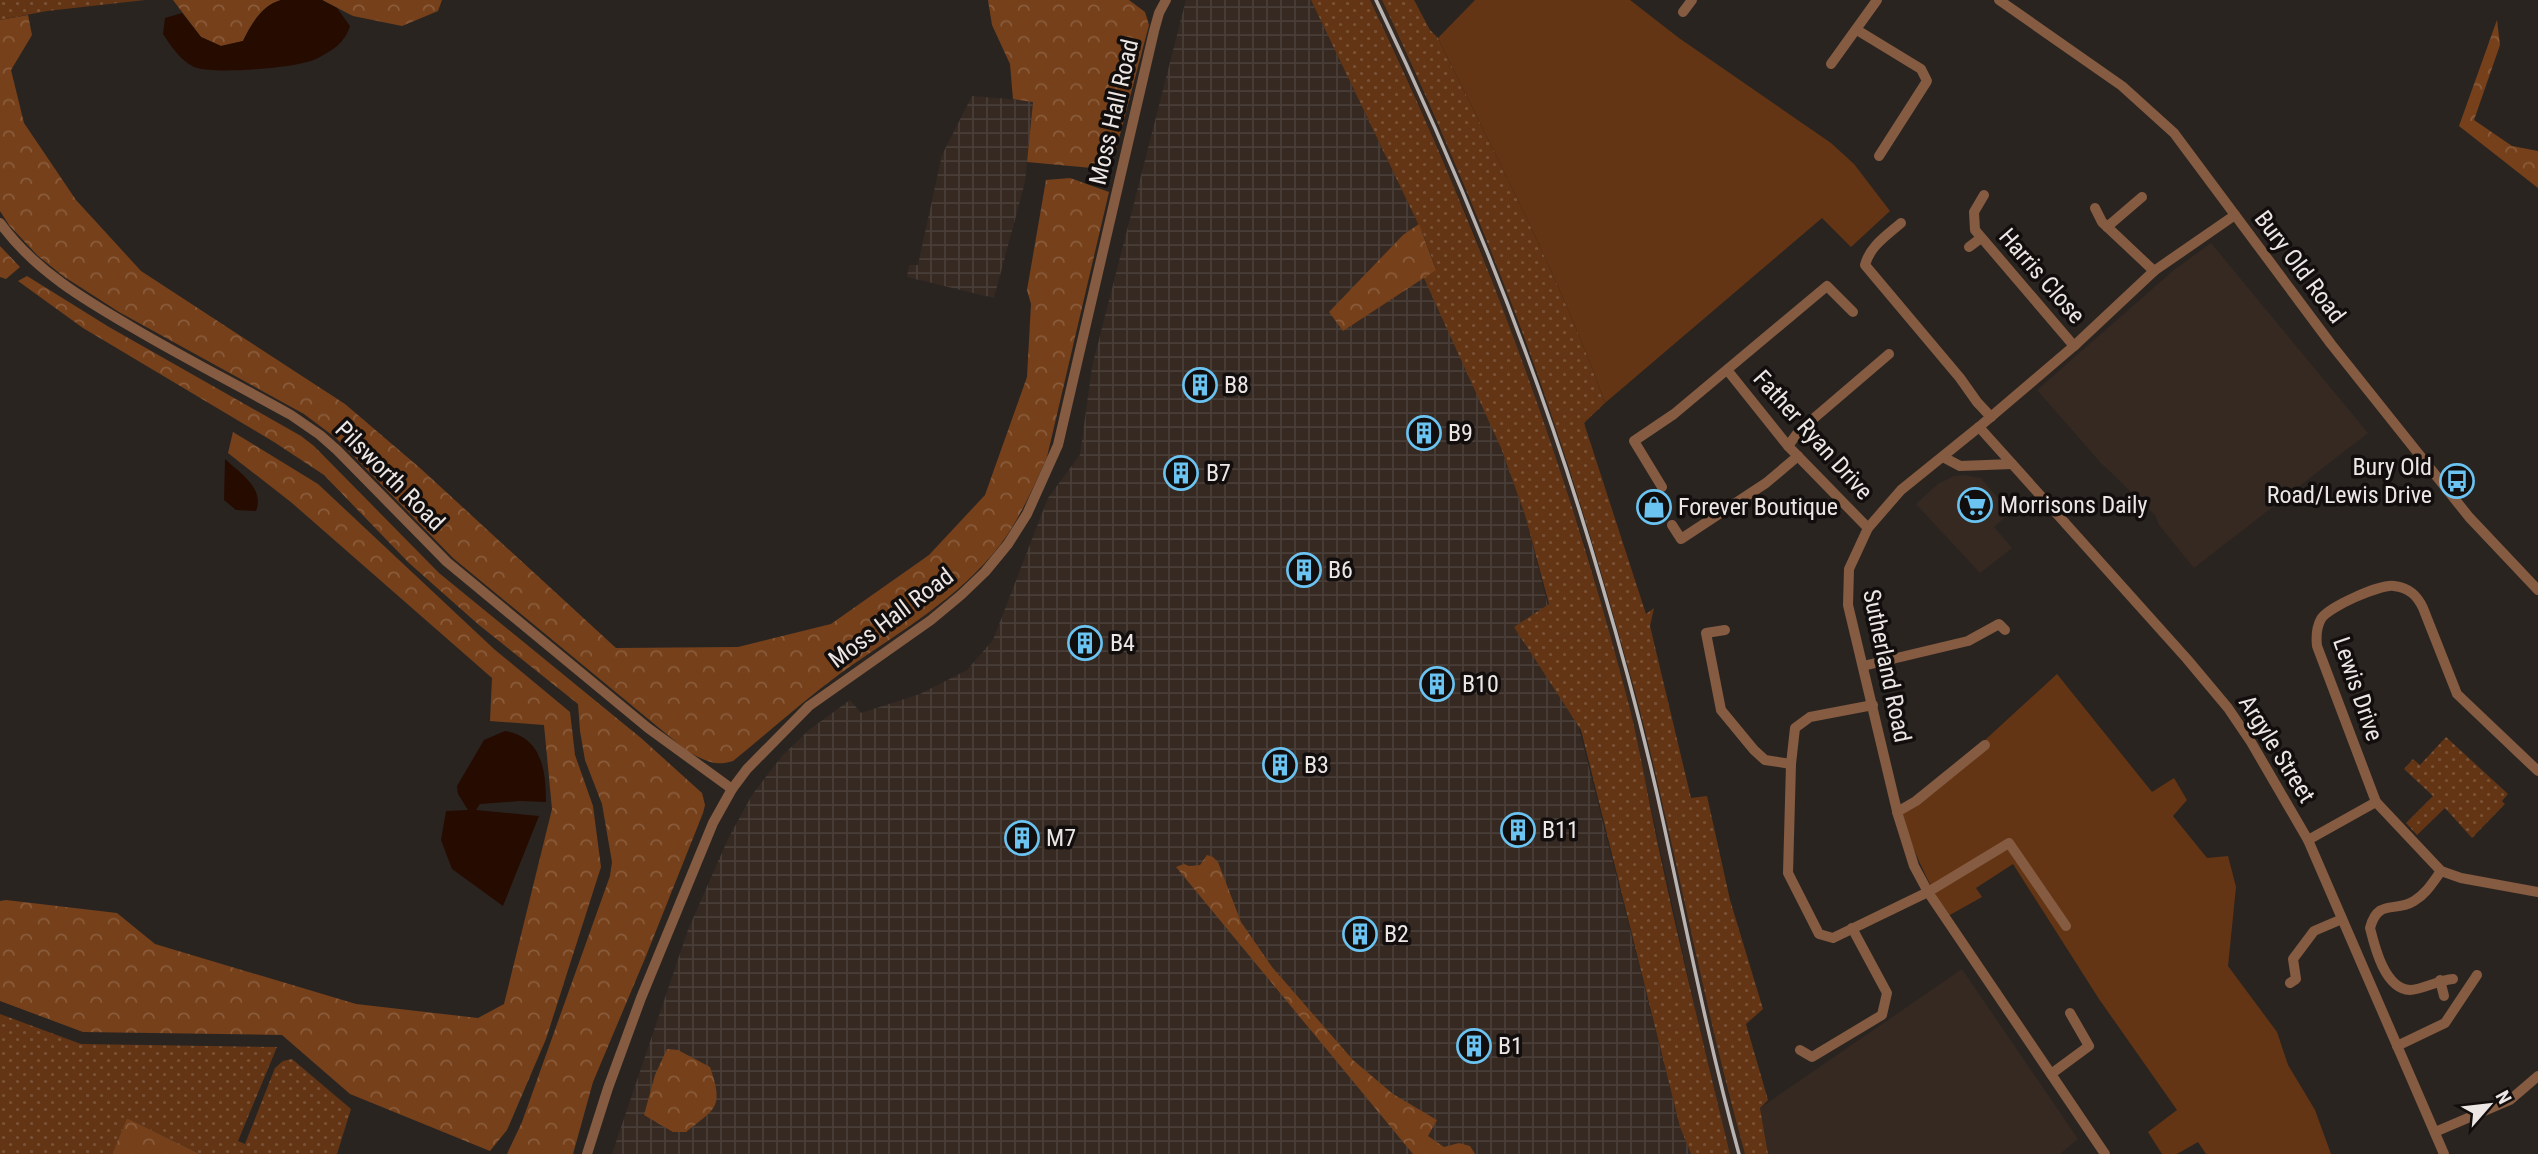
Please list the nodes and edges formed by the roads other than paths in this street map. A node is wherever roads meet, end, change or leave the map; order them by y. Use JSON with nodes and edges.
{"nodes":[{"id":1,"x":1166,"y":0,"type":"edge"},
{"id":2,"x":1692,"y":0,"type":"edge"},
{"id":3,"x":1877,"y":0,"type":"edge"},
{"id":4,"x":1999,"y":0,"type":"edge"},
{"id":5,"x":1683,"y":12,"type":"dead end"},
{"id":6,"x":1857,"y":30,"type":"junction"},
{"id":7,"x":1831,"y":64,"type":"dead end"},
{"id":8,"x":1879,"y":156,"type":"dead end"},
{"id":9,"x":1984,"y":195,"type":"dead end"},
{"id":10,"x":2142,"y":197,"type":"dead end"},
{"id":11,"x":2095,"y":208,"type":"dead end"},
{"id":12,"x":2235,"y":215,"type":"junction"},
{"id":13,"x":0,"y":223,"type":"edge"},
{"id":14,"x":1901,"y":223,"type":"dead end"},
{"id":15,"x":2107,"y":227,"type":"junction"},
{"id":16,"x":1981,"y":238,"type":"junction"},
{"id":17,"x":1969,"y":247,"type":"dead end"},
{"id":18,"x":2154,"y":271,"type":"junction"},
{"id":19,"x":1853,"y":312,"type":"dead end"},
{"id":20,"x":2074,"y":346,"type":"junction"},
{"id":21,"x":1889,"y":354,"type":"dead end"},
{"id":22,"x":1728,"y":370,"type":"junction"},
{"id":23,"x":1991,"y":417,"type":"junction"},
{"id":24,"x":1979,"y":427,"type":"junction"},
{"id":25,"x":1788,"y":446,"type":"junction"},
{"id":26,"x":1798,"y":456,"type":"junction"},
{"id":27,"x":1943,"y":457,"type":"junction"},
{"id":28,"x":2012,"y":464,"type":"junction"},
{"id":29,"x":1662,"y":486,"type":"dead end"},
{"id":30,"x":1672,"y":524,"type":"dead end"},
{"id":31,"x":1868,"y":527,"type":"junction"},
{"id":32,"x":2418,"y":582,"type":"dead end"},
{"id":33,"x":2538,"y":590,"type":"edge"},
{"id":34,"x":2411,"y":592,"type":"junction"},
{"id":35,"x":1725,"y":630,"type":"dead end"},
{"id":36,"x":2004,"y":630,"type":"dead end"},
{"id":37,"x":1863,"y":666,"type":"junction"},
{"id":38,"x":1873,"y":705,"type":"junction"},
{"id":39,"x":1985,"y":745,"type":"dead end"},
{"id":40,"x":1791,"y":764,"type":"junction"},
{"id":41,"x":2538,"y":771,"type":"edge"},
{"id":42,"x":732,"y":789,"type":"junction"},
{"id":43,"x":2376,"y":802,"type":"junction"},
{"id":44,"x":1897,"y":812,"type":"junction"},
{"id":45,"x":2308,"y":840,"type":"junction"},
{"id":46,"x":2441,"y":871,"type":"junction"},
{"id":47,"x":1928,"y":892,"type":"junction"},
{"id":48,"x":2538,"y":892,"type":"edge"},
{"id":49,"x":2342,"y":919,"type":"junction"},
{"id":50,"x":2066,"y":926,"type":"dead end"},
{"id":51,"x":1852,"y":928,"type":"junction"},
{"id":52,"x":2477,"y":975,"type":"dead end"},
{"id":53,"x":2453,"y":979,"type":"dead end"},
{"id":54,"x":2440,"y":980,"type":"junction"},
{"id":55,"x":2290,"y":983,"type":"dead end"},
{"id":56,"x":2444,"y":996,"type":"dead end"},
{"id":57,"x":2070,"y":1013,"type":"dead end"},
{"id":58,"x":2397,"y":1046,"type":"junction"},
{"id":59,"x":1800,"y":1050,"type":"dead end"},
{"id":60,"x":2051,"y":1074,"type":"junction"},
{"id":61,"x":2538,"y":1076,"type":"edge"},
{"id":62,"x":2435,"y":1132,"type":"junction"},
{"id":63,"x":587,"y":1154,"type":"edge"},
{"id":64,"x":2105,"y":1154,"type":"edge"},
{"id":65,"x":2444,"y":1154,"type":"edge"}],
"edges":[{"from":1,"to":42,"type":"street","name":"Moss Hall Road"},
{"from":2,"to":5,"type":"street"},
{"from":3,"to":6,"type":"street"},
{"from":4,"to":12,"type":"street","name":"Bury Old Road"},
{"from":6,"to":7,"type":"street"},
{"from":6,"to":8,"type":"street"},
{"from":9,"to":16,"type":"street","name":"Harris Close"},
{"from":10,"to":15,"type":"street"},
{"from":11,"to":15,"type":"street"},
{"from":12,"to":18,"type":"street","name":"Sutherland Road"},
{"from":12,"to":33,"type":"street","name":"Bury Old Road"},
{"from":13,"to":42,"type":"street","name":"Pilsworth Road"},
{"from":14,"to":23,"type":"street"},
{"from":15,"to":18,"type":"street"},
{"from":16,"to":17,"type":"street"},
{"from":16,"to":20,"type":"street","name":"Harris Close"},
{"from":18,"to":20,"type":"street","name":"Sutherland Road"},
{"from":19,"to":22,"type":"street"},
{"from":20,"to":23,"type":"street","name":"Sutherland Road"},
{"from":21,"to":25,"type":"street"},
{"from":22,"to":25,"type":"street","name":"Father Ryan Drive"},
{"from":22,"to":29,"type":"street"},
{"from":23,"to":24,"type":"street","name":"Sutherland Road"},
{"from":24,"to":27,"type":"street","name":"Sutherland Road"},
{"from":24,"to":28,"type":"street","name":"Argyle Street"},
{"from":25,"to":26,"type":"street","name":"Father Ryan Drive"},
{"from":26,"to":30,"type":"street"},
{"from":26,"to":31,"type":"street","name":"Father Ryan Drive"},
{"from":27,"to":28,"type":"street"},
{"from":27,"to":31,"type":"street","name":"Sutherland Road"},
{"from":28,"to":45,"type":"street","name":"Argyle Street"},
{"from":31,"to":37,"type":"street","name":"Sutherland Road"},
{"from":32,"to":34,"type":"street"},
{"from":34,"to":41,"type":"street"},
{"from":34,"to":43,"type":"street","name":"Lewis Drive"},
{"from":35,"to":40,"type":"street"},
{"from":36,"to":37,"type":"street"},
{"from":37,"to":38,"type":"street","name":"Sutherland Road"},
{"from":38,"to":40,"type":"street"},
{"from":38,"to":44,"type":"street","name":"Sutherland Road"},
{"from":39,"to":44,"type":"street"},
{"from":40,"to":51,"type":"street"},
{"from":42,"to":63,"type":"street","name":"Moss Hall Road"},
{"from":43,"to":45,"type":"street"},
{"from":43,"to":46,"type":"street","name":"Lewis Drive"},
{"from":44,"to":47,"type":"street","name":"Sutherland Road"},
{"from":45,"to":49,"type":"street","name":"Argyle Street"},
{"from":46,"to":48,"type":"street"},
{"from":46,"to":54,"type":"street"},
{"from":47,"to":50,"type":"street"},
{"from":47,"to":51,"type":"street"},
{"from":47,"to":60,"type":"street","name":"Sutherland Road"},
{"from":49,"to":55,"type":"street"},
{"from":49,"to":58,"type":"street","name":"Argyle Street"},
{"from":51,"to":59,"type":"street"},
{"from":52,"to":58,"type":"street"},
{"from":53,"to":54,"type":"street"},
{"from":54,"to":56,"type":"street"},
{"from":57,"to":60,"type":"street"},
{"from":58,"to":62,"type":"street","name":"Argyle Street"},
{"from":60,"to":64,"type":"street","name":"Sutherland Road"},
{"from":61,"to":62,"type":"street"},
{"from":62,"to":65,"type":"street","name":"Argyle Street"}]}
